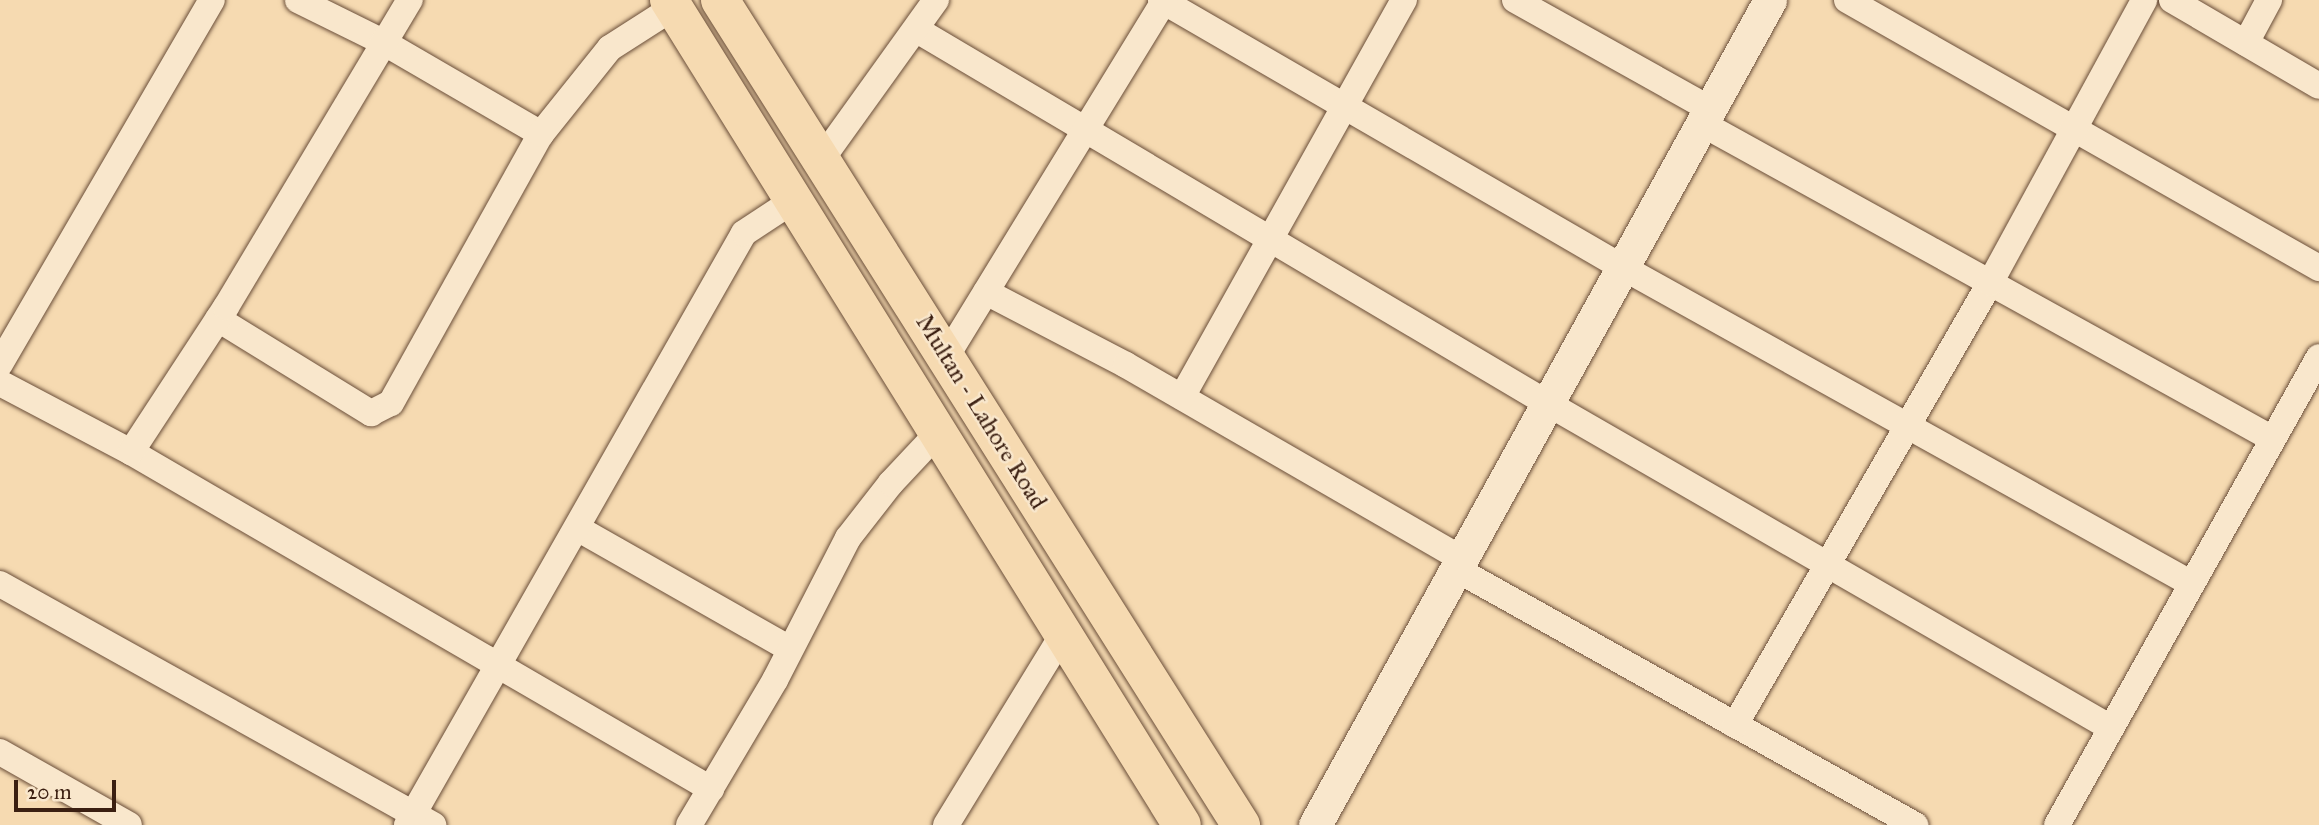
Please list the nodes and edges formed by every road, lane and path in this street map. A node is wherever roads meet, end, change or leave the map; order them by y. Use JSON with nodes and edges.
{"nodes":[{"id":1,"x":212,"y":0,"type":"edge"},
{"id":2,"x":298,"y":0,"type":"edge"},
{"id":3,"x":410,"y":0,"type":"edge"},
{"id":4,"x":720,"y":0,"type":"edge"},
{"id":5,"x":936,"y":0,"type":"edge"},
{"id":6,"x":1404,"y":0,"type":"edge"},
{"id":7,"x":1515,"y":0,"type":"edge"},
{"id":8,"x":1770,"y":0,"type":"edge"},
{"id":9,"x":1847,"y":0,"type":"edge"},
{"id":10,"x":2144,"y":0,"type":"edge"},
{"id":11,"x":2172,"y":0,"type":"edge"},
{"id":12,"x":2269,"y":0,"type":"edge"},
{"id":13,"x":1163,"y":1,"type":"edge"},
{"id":14,"x":672,"y":4,"type":"edge"},
{"id":15,"x":917,"y":30,"type":"junction"},
{"id":16,"x":383,"y":42,"type":"junction"},
{"id":17,"x":2246,"y":43,"type":"junction"},
{"id":18,"x":2319,"y":86,"type":"edge"},
{"id":19,"x":1343,"y":106,"type":"junction"},
{"id":20,"x":1705,"y":116,"type":"junction"},
{"id":21,"x":2075,"y":128,"type":"junction"},
{"id":22,"x":1086,"y":130,"type":"junction"},
{"id":23,"x":541,"y":134,"type":"junction"},
{"id":24,"x":821,"y":160,"type":"junction"},
{"id":25,"x":794,"y":200,"type":"junction"},
{"id":26,"x":1270,"y":239,"type":"junction"},
{"id":27,"x":1622,"y":267,"type":"junction"},
{"id":28,"x":2319,"y":268,"type":"edge"},
{"id":29,"x":1990,"y":283,"type":"junction"},
{"id":30,"x":986,"y":292,"type":"junction"},
{"id":31,"x":218,"y":319,"type":"junction"},
{"id":32,"x":946,"y":357,"type":"junction"},
{"id":33,"x":2319,"y":357,"type":"edge"},
{"id":34,"x":0,"y":363,"type":"edge"},
{"id":35,"x":0,"y":383,"type":"edge"},
{"id":36,"x":1182,"y":397,"type":"junction"},
{"id":37,"x":1547,"y":403,"type":"junction"},
{"id":38,"x":1906,"y":428,"type":"junction"},
{"id":39,"x":938,"y":433,"type":"junction"},
{"id":40,"x":2273,"y":439,"type":"junction"},
{"id":41,"x":131,"y":452,"type":"junction"},
{"id":42,"x":577,"y":528,"type":"junction"},
{"id":43,"x":1459,"y":564,"type":"junction"},
{"id":44,"x":1827,"y":564,"type":"junction"},
{"id":45,"x":2192,"y":583,"type":"junction"},
{"id":46,"x":0,"y":584,"type":"edge"},
{"id":47,"x":1063,"y":634,"type":"junction"},
{"id":48,"x":790,"y":649,"type":"junction"},
{"id":49,"x":499,"y":664,"type":"junction"},
{"id":50,"x":1735,"y":725,"type":"junction"},
{"id":51,"x":2111,"y":728,"type":"junction"},
{"id":52,"x":0,"y":752,"type":"edge"},
{"id":53,"x":711,"y":789,"type":"junction"},
{"id":54,"x":418,"y":821,"type":"edge"},
{"id":55,"x":129,"y":825,"type":"edge"},
{"id":56,"x":689,"y":825,"type":"edge"},
{"id":57,"x":946,"y":825,"type":"edge"},
{"id":58,"x":1182,"y":825,"type":"edge"},
{"id":59,"x":1241,"y":825,"type":"edge"},
{"id":60,"x":1315,"y":825,"type":"edge"},
{"id":61,"x":1915,"y":825,"type":"edge"},
{"id":62,"x":2057,"y":825,"type":"edge"}],
"edges":[{"from":1,"to":34,"type":"street"},
{"from":2,"to":16,"type":"street"},
{"from":3,"to":16,"type":"street"},
{"from":4,"to":24,"type":"main road","name":"Multan - Lahore Road"},
{"from":5,"to":15,"type":"street"},
{"from":6,"to":19,"type":"street"},
{"from":7,"to":20,"type":"street"},
{"from":8,"to":20,"type":"street"},
{"from":9,"to":21,"type":"street"},
{"from":10,"to":21,"type":"street"},
{"from":11,"to":17,"type":"street"},
{"from":12,"to":17,"type":"street"},
{"from":13,"to":19,"type":"street"},
{"from":13,"to":22,"type":"street"},
{"from":14,"to":23,"type":"street"},
{"from":14,"to":25,"type":"main road","name":"Multan - Lahore Road"},
{"from":15,"to":22,"type":"street"},
{"from":15,"to":24,"type":"street"},
{"from":16,"to":23,"type":"street"},
{"from":16,"to":31,"type":"street"},
{"from":17,"to":18,"type":"street"},
{"from":19,"to":26,"type":"street"},
{"from":19,"to":27,"type":"street"},
{"from":20,"to":27,"type":"street"},
{"from":20,"to":29,"type":"street"},
{"from":21,"to":28,"type":"street"},
{"from":21,"to":29,"type":"street"},
{"from":22,"to":26,"type":"street"},
{"from":22,"to":30,"type":"street"},
{"from":23,"to":31,"type":"street"},
{"from":24,"to":32,"type":"main road","name":"Multan - Lahore Road"},
{"from":25,"to":39,"type":"main road","name":"Multan - Lahore Road"},
{"from":25,"to":42,"type":"street"},
{"from":26,"to":36,"type":"street"},
{"from":26,"to":37,"type":"street"},
{"from":27,"to":37,"type":"street"},
{"from":27,"to":38,"type":"street"},
{"from":29,"to":38,"type":"street"},
{"from":29,"to":40,"type":"street"},
{"from":30,"to":32,"type":"street"},
{"from":30,"to":36,"type":"street"},
{"from":31,"to":41,"type":"street"},
{"from":32,"to":59,"type":"main road","name":"Multan - Lahore Road"},
{"from":33,"to":40,"type":"street"},
{"from":35,"to":41,"type":"street"},
{"from":36,"to":43,"type":"street"},
{"from":37,"to":43,"type":"street"},
{"from":37,"to":44,"type":"street"},
{"from":38,"to":44,"type":"street"},
{"from":38,"to":45,"type":"street"},
{"from":39,"to":47,"type":"main road","name":"Multan - Lahore Road"},
{"from":39,"to":48,"type":"street"},
{"from":40,"to":45,"type":"street"},
{"from":41,"to":49,"type":"street"},
{"from":42,"to":48,"type":"street"},
{"from":42,"to":49,"type":"street"},
{"from":43,"to":50,"type":"street"},
{"from":43,"to":60,"type":"street"},
{"from":44,"to":50,"type":"street"},
{"from":44,"to":51,"type":"street"},
{"from":45,"to":51,"type":"street"},
{"from":46,"to":54,"type":"street"},
{"from":47,"to":57,"type":"street"},
{"from":47,"to":58,"type":"main road","name":"Multan - Lahore Road"},
{"from":48,"to":53,"type":"street"},
{"from":49,"to":53,"type":"street"},
{"from":49,"to":54,"type":"street"},
{"from":50,"to":61,"type":"street"},
{"from":51,"to":62,"type":"street"},
{"from":52,"to":55,"type":"street"},
{"from":53,"to":56,"type":"street"}]}
